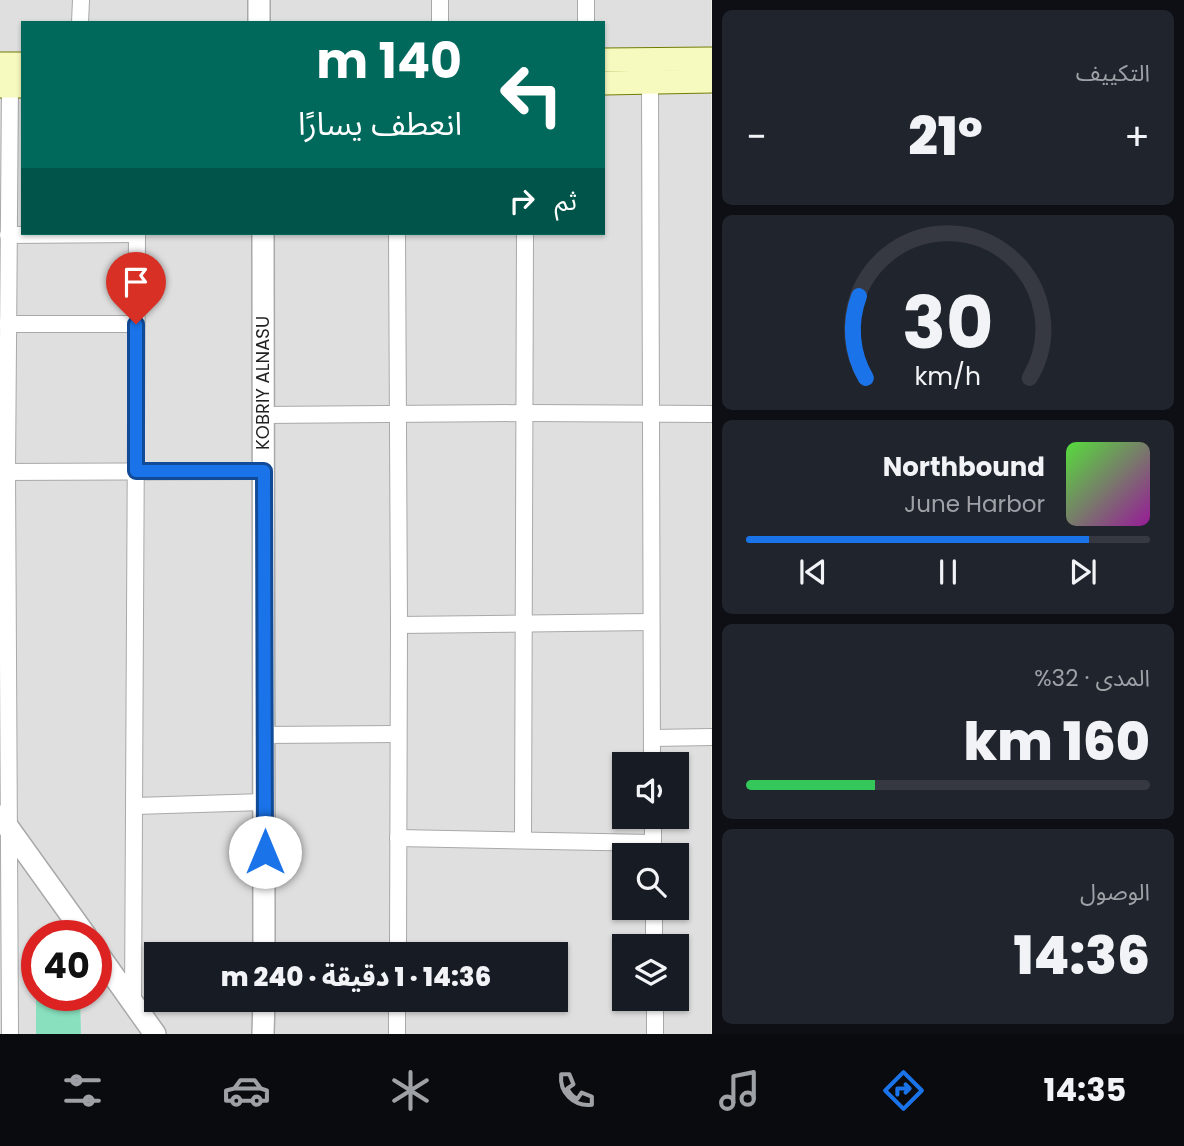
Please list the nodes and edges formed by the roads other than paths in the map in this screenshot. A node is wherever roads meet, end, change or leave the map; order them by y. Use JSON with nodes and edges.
{"nodes":[{"id":1,"x":80,"y":0,"type":"edge"},
{"id":2,"x":259,"y":0,"type":"edge"},
{"id":3,"x":440,"y":0,"type":"edge"},
{"id":4,"x":586,"y":0,"type":"edge"},
{"id":5,"x":80,"y":21,"type":"edge"},
{"id":6,"x":259,"y":21,"type":"edge"},
{"id":7,"x":440,"y":21,"type":"edge"},
{"id":8,"x":586,"y":21,"type":"edge"},
{"id":9,"x":712,"y":59,"type":"edge"},
{"id":10,"x":605,"y":60,"type":"edge"},
{"id":11,"x":0,"y":64,"type":"edge"},
{"id":12,"x":21,"y":64,"type":"edge"},
{"id":13,"x":712,"y":81,"type":"edge"},
{"id":14,"x":605,"y":83,"type":"edge"},
{"id":15,"x":650,"y":83,"type":"junction"},
{"id":16,"x":11,"y":86,"type":"edge"},
{"id":17,"x":8,"y":235,"type":"junction"},
{"id":18,"x":21,"y":235,"type":"edge"},
{"id":19,"x":137,"y":235,"type":"edge"},
{"id":20,"x":263,"y":235,"type":"edge"},
{"id":21,"x":397,"y":235,"type":"edge"},
{"id":22,"x":525,"y":235,"type":"edge"},
{"id":23,"x":7,"y":324,"type":"junction"},
{"id":24,"x":136,"y":324,"type":"junction"},
{"id":25,"x":525,"y":413,"type":"junction"},
{"id":26,"x":398,"y":414,"type":"junction"},
{"id":27,"x":650,"y":414,"type":"junction"},
{"id":28,"x":712,"y":414,"type":"edge"},
{"id":29,"x":263,"y":415,"type":"junction"},
{"id":30,"x":136,"y":471,"type":"junction"},
{"id":31,"x":264,"y":471,"type":"junction"},
{"id":32,"x":3,"y":472,"type":"edge"},
{"id":33,"x":651,"y":622,"type":"junction"},
{"id":34,"x":524,"y":624,"type":"junction"},
{"id":35,"x":399,"y":625,"type":"junction"},
{"id":36,"x":265,"y":734,"type":"junction"},
{"id":37,"x":398,"y":734,"type":"junction"},
{"id":38,"x":712,"y":737,"type":"edge"},
{"id":39,"x":652,"y":738,"type":"junction"},
{"id":40,"x":652,"y":752,"type":"edge"},
{"id":41,"x":265,"y":802,"type":"junction"},
{"id":42,"x":135,"y":806,"type":"junction"},
{"id":43,"x":4,"y":822,"type":"edge"},
{"id":44,"x":398,"y":838,"type":"junction"},
{"id":45,"x":523,"y":840,"type":"junction"},
{"id":46,"x":612,"y":846,"type":"edge"},
{"id":47,"x":74,"y":920,"type":"edge"},
{"id":48,"x":264,"y":942,"type":"edge"},
{"id":49,"x":397,"y":942,"type":"edge"},
{"id":50,"x":112,"y":973,"type":"edge"},
{"id":51,"x":133,"y":1003,"type":"junction"},
{"id":52,"x":655,"y":1011,"type":"edge"},
{"id":53,"x":264,"y":1012,"type":"edge"},
{"id":54,"x":397,"y":1012,"type":"edge"},
{"id":55,"x":264,"y":1032,"type":"edge"},
{"id":56,"x":10,"y":1034,"type":"edge"},
{"id":57,"x":155,"y":1034,"type":"edge"},
{"id":58,"x":397,"y":1034,"type":"edge"},
{"id":59,"x":655,"y":1034,"type":"edge"}],
"edges":[{"from":1,"to":5,"type":"street"},
{"from":2,"to":6,"type":"street"},
{"from":3,"to":7,"type":"street"},
{"from":4,"to":8,"type":"street"},
{"from":9,"to":10,"type":"main road"},
{"from":11,"to":12,"type":"main road"},
{"from":13,"to":15,"type":"main road"},
{"from":14,"to":15,"type":"main road"},
{"from":15,"to":27,"type":"street"},
{"from":16,"to":17,"type":"street"},
{"from":17,"to":18,"type":"street"},
{"from":17,"to":23,"type":"street"},
{"from":19,"to":24,"type":"street"},
{"from":20,"to":29,"type":"street","name":"KOBRIY ALNASU"},
{"from":21,"to":26,"type":"street"},
{"from":22,"to":25,"type":"street"},
{"from":23,"to":24,"type":"street"},
{"from":23,"to":32,"type":"street"},
{"from":24,"to":30,"type":"street"},
{"from":25,"to":26,"type":"street"},
{"from":25,"to":27,"type":"street"},
{"from":25,"to":34,"type":"street"},
{"from":26,"to":29,"type":"street"},
{"from":26,"to":35,"type":"street"},
{"from":27,"to":28,"type":"street"},
{"from":27,"to":33,"type":"street"},
{"from":29,"to":31,"type":"street","name":"KOBRIY ALNASU"},
{"from":30,"to":31,"type":"street"},
{"from":30,"to":32,"type":"street"},
{"from":30,"to":42,"type":"street"},
{"from":31,"to":36,"type":"street","name":"KOBRIY ALNASU"},
{"from":32,"to":43,"type":"street"},
{"from":33,"to":34,"type":"street"},
{"from":33,"to":39,"type":"street"},
{"from":34,"to":35,"type":"street"},
{"from":34,"to":45,"type":"street"},
{"from":35,"to":37,"type":"street"},
{"from":36,"to":37,"type":"street"},
{"from":36,"to":41,"type":"street","name":"KOBRIY ALNASU"},
{"from":37,"to":44,"type":"street"},
{"from":38,"to":39,"type":"street"},
{"from":39,"to":40,"type":"street"},
{"from":41,"to":42,"type":"street"},
{"from":41,"to":48,"type":"street","name":"KOBRIY ALNASU"},
{"from":42,"to":51,"type":"street"},
{"from":43,"to":47,"type":"street"},
{"from":43,"to":56,"type":"street"},
{"from":44,"to":45,"type":"street"},
{"from":44,"to":49,"type":"street"},
{"from":45,"to":46,"type":"street"},
{"from":50,"to":51,"type":"street"},
{"from":51,"to":57,"type":"street"},
{"from":52,"to":59,"type":"street"},
{"from":53,"to":55,"type":"street"},
{"from":54,"to":58,"type":"street"}]}
